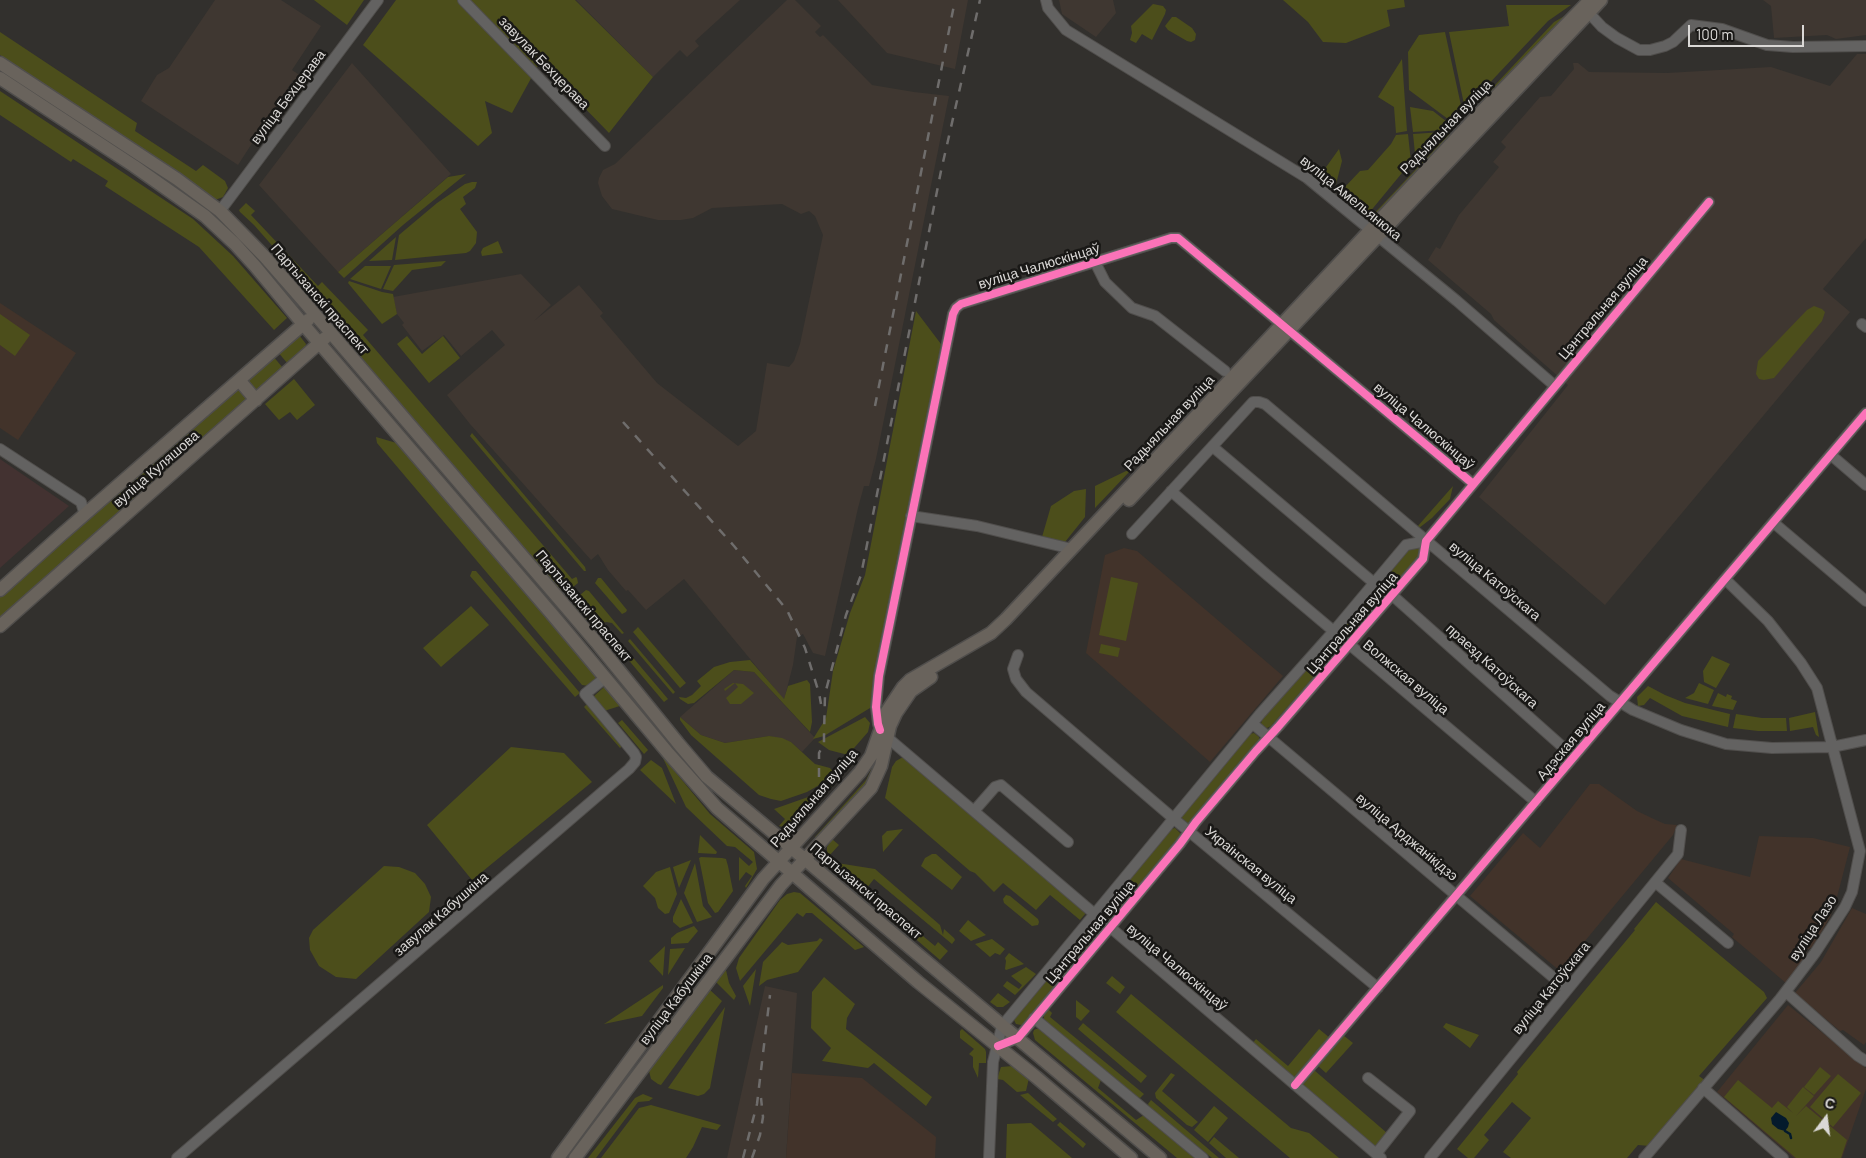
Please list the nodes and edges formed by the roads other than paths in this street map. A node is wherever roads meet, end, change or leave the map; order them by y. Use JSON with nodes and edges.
{"nodes":[{"id":1,"x":378,"y":0,"type":"edge"},
{"id":2,"x":463,"y":0,"type":"edge"},
{"id":3,"x":1046,"y":0,"type":"edge"},
{"id":4,"x":1601,"y":0,"type":"edge"},
{"id":5,"x":1588,"y":6,"type":"edge"},
{"id":6,"x":1866,"y":46,"type":"edge"},
{"id":7,"x":0,"y":63,"type":"edge"},
{"id":8,"x":0,"y":78,"type":"edge"},
{"id":9,"x":605,"y":146,"type":"dead end"},
{"id":10,"x":1709,"y":202,"type":"dead end"},
{"id":11,"x":220,"y":211,"type":"junction"},
{"id":12,"x":204,"y":216,"type":"junction"},
{"id":13,"x":1373,"y":233,"type":"junction"},
{"id":14,"x":1095,"y":262,"type":"junction"},
{"id":15,"x":314,"y":314,"type":"junction"},
{"id":16,"x":303,"y":324,"type":"junction"},
{"id":17,"x":1286,"y":327,"type":"junction"},
{"id":18,"x":331,"y":333,"type":"junction"},
{"id":19,"x":320,"y":343,"type":"junction"},
{"id":20,"x":1224,"y":371,"type":"dead end"},
{"id":21,"x":239,"y":380,"type":"junction"},
{"id":22,"x":1555,"y":386,"type":"junction"},
{"id":23,"x":256,"y":400,"type":"junction"},
{"id":24,"x":1866,"y":413,"type":"edge"},
{"id":25,"x":1213,"y":447,"type":"junction"},
{"id":26,"x":0,"y":449,"type":"edge"},
{"id":27,"x":1831,"y":454,"type":"junction"},
{"id":28,"x":1472,"y":483,"type":"junction"},
{"id":29,"x":1866,"y":486,"type":"edge"},
{"id":30,"x":1171,"y":491,"type":"junction"},
{"id":31,"x":911,"y":516,"type":"junction"},
{"id":32,"x":82,"y":517,"type":"junction"},
{"id":33,"x":1774,"y":523,"type":"junction"},
{"id":34,"x":1132,"y":534,"type":"dead end"},
{"id":35,"x":1426,"y":540,"type":"junction"},
{"id":36,"x":1072,"y":549,"type":"junction"},
{"id":37,"x":1725,"y":579,"type":"junction"},
{"id":38,"x":1374,"y":583,"type":"junction"},
{"id":39,"x":0,"y":590,"type":"edge"},
{"id":40,"x":1392,"y":596,"type":"junction"},
{"id":41,"x":1866,"y":601,"type":"edge"},
{"id":42,"x":0,"y":626,"type":"edge"},
{"id":43,"x":1333,"y":632,"type":"junction"},
{"id":44,"x":1349,"y":645,"type":"junction"},
{"id":45,"x":1018,"y":655,"type":"dead end"},
{"id":46,"x":605,"y":678,"type":"junction"},
{"id":47,"x":627,"y":680,"type":"junction"},
{"id":48,"x":1621,"y":702,"type":"junction"},
{"id":49,"x":1253,"y":724,"type":"junction"},
{"id":50,"x":884,"y":734,"type":"junction"},
{"id":51,"x":1269,"y":738,"type":"junction"},
{"id":52,"x":1866,"y":740,"type":"edge"},
{"id":53,"x":1832,"y":747,"type":"junction"},
{"id":54,"x":1574,"y":757,"type":"junction"},
{"id":55,"x":1536,"y":802,"type":"junction"},
{"id":56,"x":974,"y":811,"type":"junction"},
{"id":57,"x":1174,"y":819,"type":"junction"},
{"id":58,"x":1681,"y":830,"type":"dead end"},
{"id":59,"x":1189,"y":832,"type":"junction"},
{"id":60,"x":1068,"y":842,"type":"dead end"},
{"id":61,"x":790,"y":848,"type":"junction"},
{"id":62,"x":804,"y":860,"type":"junction"},
{"id":63,"x":778,"y":861,"type":"junction"},
{"id":64,"x":792,"y":873,"type":"junction"},
{"id":65,"x":1861,"y":875,"type":"edge"},
{"id":66,"x":1655,"y":882,"type":"junction"},
{"id":67,"x":1456,"y":896,"type":"junction"},
{"id":68,"x":1094,"y":914,"type":"junction"},
{"id":69,"x":1110,"y":928,"type":"junction"},
{"id":70,"x":1728,"y":943,"type":"dead end"},
{"id":71,"x":1378,"y":988,"type":"junction"},
{"id":72,"x":1567,"y":989,"type":"junction"},
{"id":73,"x":1786,"y":992,"type":"junction"},
{"id":74,"x":1034,"y":1018,"type":"junction"},
{"id":75,"x":1002,"y":1026,"type":"junction"},
{"id":76,"x":1018,"y":1038,"type":"junction"},
{"id":77,"x":998,"y":1046,"type":"junction"},
{"id":78,"x":1866,"y":1061,"type":"edge"},
{"id":79,"x":1368,"y":1078,"type":"dead end"},
{"id":80,"x":1295,"y":1085,"type":"junction"},
{"id":81,"x":1703,"y":1088,"type":"junction"},
{"id":82,"x":1378,"y":1156,"type":"edge"},
{"id":83,"x":177,"y":1158,"type":"edge"},
{"id":84,"x":558,"y":1158,"type":"edge"},
{"id":85,"x":575,"y":1158,"type":"edge"},
{"id":86,"x":989,"y":1158,"type":"edge"},
{"id":87,"x":1131,"y":1158,"type":"edge"},
{"id":88,"x":1160,"y":1158,"type":"edge"},
{"id":89,"x":1203,"y":1158,"type":"edge"},
{"id":90,"x":1430,"y":1158,"type":"edge"},
{"id":91,"x":1644,"y":1158,"type":"edge"},
{"id":92,"x":1783,"y":1158,"type":"edge"}],
"edges":[{"from":1,"to":11,"type":"street","name":"вуліца Бехцерава"},
{"from":2,"to":9,"type":"street","name":"завулак Бехцерава"},
{"from":3,"to":13,"type":"street","name":"вуліца Амельянюка"},
{"from":4,"to":5,"type":"main road","name":"Радыяльная вуліца"},
{"from":5,"to":6,"type":"street"},
{"from":5,"to":13,"type":"main road","name":"Радыяльная вуліца"},
{"from":7,"to":11,"type":"main road","name":"Партызанскі праспект"},
{"from":8,"to":12,"type":"main road","name":"Партызанскі праспект"},
{"from":10,"to":22,"type":"street","name":"Цэнтральная вуліца"},
{"from":11,"to":12,"type":"main road"},
{"from":11,"to":15,"type":"main road","name":"Партызанскі праспект"},
{"from":12,"to":16,"type":"main road","name":"Партызанскі праспект"},
{"from":13,"to":17,"type":"main road","name":"Радыяльная вуліца"},
{"from":13,"to":22,"type":"street","name":"вуліца Амельянюка"},
{"from":14,"to":17,"type":"street","name":"вуліца Чалюскінцаў"},
{"from":14,"to":20,"type":"street"},
{"from":14,"to":31,"type":"street","name":"вуліца Чалюскінцаў"},
{"from":15,"to":16,"type":"main road","name":"вуліца Куляшова"},
{"from":15,"to":18,"type":"main road","name":"Партызанскі праспект"},
{"from":16,"to":19,"type":"main road","name":"Партызанскі праспект"},
{"from":16,"to":21,"type":"main road","name":"вуліца Куляшова"},
{"from":17,"to":28,"type":"street","name":"вуліца Чалюскінцаў"},
{"from":17,"to":36,"type":"main road","name":"Радыяльная вуліца"},
{"from":17,"to":50,"type":"main road","name":"Радыяльная вуліца"},
{"from":18,"to":19,"type":"main road","name":"вуліца Куляшова"},
{"from":18,"to":47,"type":"main road","name":"Партызанскі праспект"},
{"from":19,"to":23,"type":"main road","name":"вуліца Куляшова"},
{"from":19,"to":46,"type":"main road","name":"Партызанскі праспект"},
{"from":21,"to":23,"type":"main road"},
{"from":21,"to":32,"type":"main road","name":"вуліца Куляшова"},
{"from":22,"to":28,"type":"street","name":"Цэнтральная вуліца"},
{"from":23,"to":42,"type":"main road","name":"вуліца Куляшова"},
{"from":24,"to":27,"type":"street","name":"Адэская вуліца"},
{"from":25,"to":30,"type":"street"},
{"from":25,"to":35,"type":"street","name":"вуліца Катоўскага"},
{"from":25,"to":38,"type":"street"},
{"from":26,"to":32,"type":"street"},
{"from":27,"to":29,"type":"street"},
{"from":27,"to":33,"type":"street","name":"Адэская вуліца"},
{"from":28,"to":35,"type":"street","name":"Цэнтральная вуліца"},
{"from":30,"to":34,"type":"street"},
{"from":30,"to":43,"type":"street","name":"Волжская вуліца"},
{"from":31,"to":36,"type":"street"},
{"from":31,"to":50,"type":"street","name":"вуліца Чалюскінцаў"},
{"from":32,"to":39,"type":"main road","name":"вуліца Куляшова"},
{"from":33,"to":37,"type":"street","name":"Адэская вуліца"},
{"from":33,"to":41,"type":"street"},
{"from":35,"to":38,"type":"street","name":"Цэнтральная вуліца"},
{"from":35,"to":40,"type":"street","name":"Цэнтральная вуліца"},
{"from":35,"to":48,"type":"street","name":"вуліца Катоўскага"},
{"from":36,"to":50,"type":"main road","name":"Радыяльная вуліца"},
{"from":37,"to":48,"type":"street","name":"Адэская вуліца"},
{"from":37,"to":53,"type":"street","name":"вуліца Лазо"},
{"from":38,"to":43,"type":"street","name":"Цэнтральная вуліца"},
{"from":40,"to":44,"type":"street","name":"Цэнтральная вуліца"},
{"from":40,"to":54,"type":"street","name":"праезд Катоўскага"},
{"from":43,"to":44,"type":"street","name":"Волжская вуліца"},
{"from":43,"to":49,"type":"street","name":"Цэнтральная вуліца"},
{"from":44,"to":51,"type":"street","name":"Цэнтральная вуліца"},
{"from":44,"to":55,"type":"street","name":"Волжская вуліца"},
{"from":45,"to":57,"type":"street","name":"Украінская вуліца"},
{"from":46,"to":47,"type":"main road"},
{"from":46,"to":63,"type":"main road","name":"Партызанскі праспект"},
{"from":46,"to":83,"type":"street","name":"завулак Кабушкіна"},
{"from":47,"to":61,"type":"main road","name":"Партызанскі праспект"},
{"from":48,"to":53,"type":"street","name":"вуліца Катоўскага"},
{"from":48,"to":54,"type":"street","name":"Адэская вуліца"},
{"from":49,"to":51,"type":"street","name":"вуліца Арджанікідзэ"},
{"from":49,"to":57,"type":"street","name":"Цэнтральная вуліца"},
{"from":50,"to":56,"type":"street","name":"вуліца Чалюскінцаў"},
{"from":50,"to":61,"type":"main road","name":"Радыяльная вуліца"},
{"from":50,"to":62,"type":"main road","name":"Радыяльная вуліца"},
{"from":51,"to":59,"type":"street","name":"Цэнтральная вуліца"},
{"from":51,"to":67,"type":"street","name":"вуліца Арджанікідзэ"},
{"from":52,"to":53,"type":"street","name":"вуліца Катоўскага"},
{"from":53,"to":65,"type":"street","name":"вуліца Лазо"},
{"from":54,"to":55,"type":"street","name":"Адэская вуліца"},
{"from":55,"to":67,"type":"street","name":"Адэская вуліца"},
{"from":56,"to":60,"type":"street"},
{"from":56,"to":68,"type":"street","name":"вуліца Чалюскінцаў"},
{"from":57,"to":59,"type":"street","name":"Украінская вуліца"},
{"from":57,"to":68,"type":"street","name":"Цэнтральная вуліца"},
{"from":58,"to":66,"type":"street","name":"вуліца Катоўскага"},
{"from":59,"to":69,"type":"street","name":"Цэнтральная вуліца"},
{"from":59,"to":71,"type":"street","name":"Украінская вуліца"},
{"from":61,"to":62,"type":"main road","name":"Партызанскі праспект"},
{"from":61,"to":63,"type":"main road","name":"Радыяльная вуліца"},
{"from":62,"to":64,"type":"main road","name":"вуліца Кабушкіна"},
{"from":62,"to":75,"type":"main road","name":"Партызанскі праспект"},
{"from":63,"to":64,"type":"main road","name":"Партызанскі праспект"},
{"from":63,"to":84,"type":"main road","name":"вуліца Кабушкіна"},
{"from":64,"to":77,"type":"main road","name":"Партызанскі праспект"},
{"from":64,"to":85,"type":"main road","name":"вуліца Кабушкіна"},
{"from":65,"to":73,"type":"street","name":"вуліца Лазо"},
{"from":66,"to":70,"type":"street"},
{"from":66,"to":72,"type":"street","name":"вуліца Катоўскага"},
{"from":67,"to":71,"type":"street","name":"Адэская вуліца"},
{"from":67,"to":72,"type":"street","name":"вуліца Арджанікідзэ"},
{"from":68,"to":69,"type":"street","name":"вуліца Чалюскінцаў"},
{"from":68,"to":75,"type":"street","name":"Цэнтральная вуліца"},
{"from":69,"to":74,"type":"street","name":"Цэнтральная вуліца"},
{"from":69,"to":80,"type":"street","name":"вуліца Чалюскінцаў"},
{"from":71,"to":80,"type":"street","name":"Адэская вуліца"},
{"from":72,"to":90,"type":"street","name":"вуліца Катоўскага"},
{"from":73,"to":78,"type":"street"},
{"from":73,"to":81,"type":"street","name":"вуліца Лазо"},
{"from":74,"to":76,"type":"street","name":"Цэнтральная вуліца"},
{"from":74,"to":89,"type":"street"},
{"from":75,"to":76,"type":"main road","name":"Партызанскі праспект"},
{"from":75,"to":77,"type":"street","name":"Цэнтральная вуліца"},
{"from":76,"to":77,"type":"street","name":"Цэнтральная вуліца"},
{"from":76,"to":88,"type":"main road","name":"Партызанскі праспект"},
{"from":77,"to":86,"type":"street","name":"Цэнтральная вуліца"},
{"from":77,"to":87,"type":"main road","name":"Партызанскі праспект"},
{"from":79,"to":82,"type":"street"},
{"from":80,"to":82,"type":"street","name":"вуліца Чалюскінцаў"},
{"from":81,"to":91,"type":"street","name":"вуліца Лазо"},
{"from":81,"to":92,"type":"street"}]}
